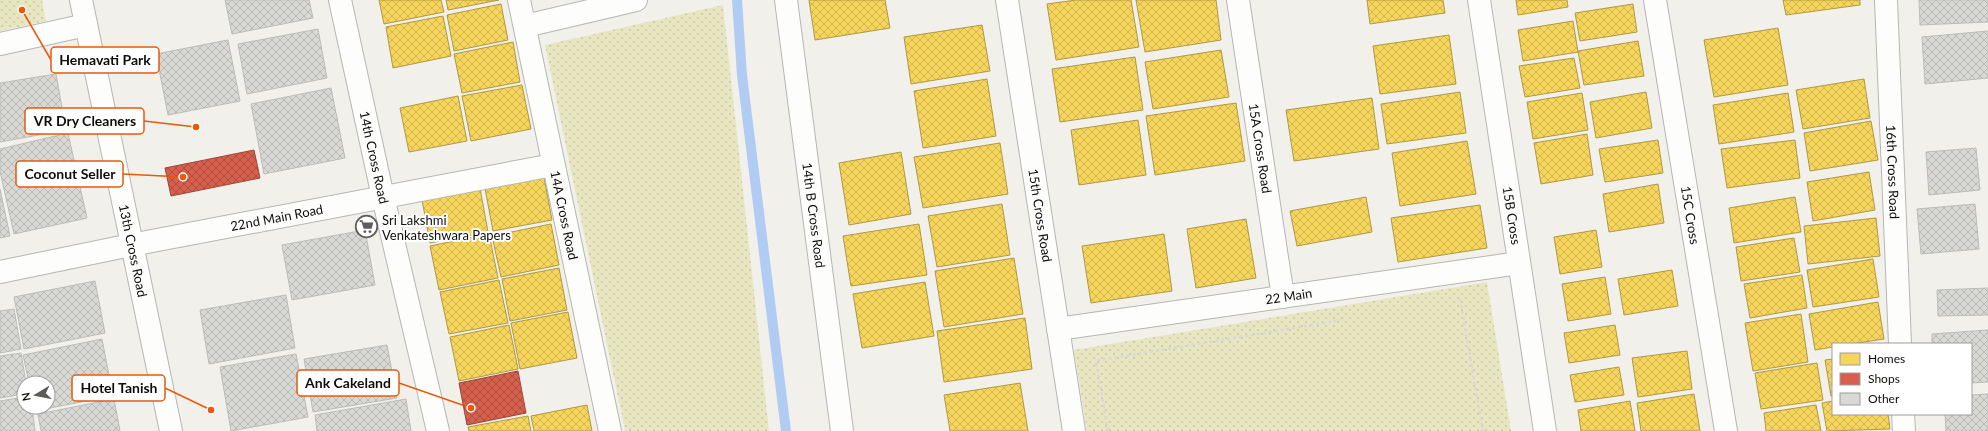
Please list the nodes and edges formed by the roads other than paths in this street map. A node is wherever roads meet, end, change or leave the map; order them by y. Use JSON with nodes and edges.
{"nodes":[{"id":1,"x":81,"y":0,"type":"edge"},
{"id":2,"x":340,"y":0,"type":"edge"},
{"id":3,"x":519,"y":0,"type":"edge"},
{"id":4,"x":636,"y":0,"type":"edge"},
{"id":5,"x":786,"y":0,"type":"edge"},
{"id":6,"x":1007,"y":0,"type":"edge"},
{"id":7,"x":1238,"y":0,"type":"edge"},
{"id":8,"x":1479,"y":0,"type":"edge"},
{"id":9,"x":1656,"y":0,"type":"edge"},
{"id":10,"x":1886,"y":0,"type":"edge"},
{"id":11,"x":86,"y":25,"type":"junction"},
{"id":12,"x":525,"y":26,"type":"junction"},
{"id":13,"x":0,"y":44,"type":"edge"},
{"id":14,"x":553,"y":165,"type":"junction"},
{"id":15,"x":383,"y":197,"type":"junction"},
{"id":16,"x":131,"y":245,"type":"junction"},
{"id":17,"x":1520,"y":263,"type":"junction"},
{"id":18,"x":0,"y":272,"type":"edge"},
{"id":19,"x":1283,"y":297,"type":"junction"},
{"id":20,"x":1058,"y":329,"type":"junction"},
{"id":21,"x":1900,"y":343,"type":"edge"},
{"id":22,"x":1903,"y":415,"type":"edge"},
{"id":23,"x":171,"y":431,"type":"edge"},
{"id":24,"x":438,"y":431,"type":"edge"},
{"id":25,"x":610,"y":431,"type":"edge"},
{"id":26,"x":842,"y":431,"type":"edge"},
{"id":27,"x":1074,"y":431,"type":"edge"},
{"id":28,"x":1545,"y":431,"type":"edge"},
{"id":29,"x":1726,"y":431,"type":"edge"},
{"id":30,"x":1904,"y":431,"type":"edge"}],
"edges":[{"from":1,"to":11,"type":"street","name":"13th Cross Road"},
{"from":2,"to":15,"type":"street","name":"14th Cross Road"},
{"from":3,"to":12,"type":"street","name":"14A Cross Road"},
{"from":4,"to":12,"type":"street"},
{"from":5,"to":26,"type":"street","name":"14th B Cross Road"},
{"from":6,"to":20,"type":"street","name":"15th Cross Road"},
{"from":7,"to":19,"type":"street","name":"15A Cross Road"},
{"from":8,"to":17,"type":"street","name":"15B Cross"},
{"from":9,"to":29,"type":"street","name":"15C Cross"},
{"from":10,"to":21,"type":"street","name":"16th Cross Road"},
{"from":11,"to":13,"type":"street"},
{"from":11,"to":16,"type":"street","name":"13th Cross Road"},
{"from":12,"to":14,"type":"street","name":"14A Cross Road"},
{"from":14,"to":15,"type":"street","name":"22nd Main Road"},
{"from":14,"to":25,"type":"street","name":"14A Cross Road"},
{"from":15,"to":16,"type":"street","name":"22nd Main Road"},
{"from":15,"to":24,"type":"street","name":"14th Cross Road"},
{"from":16,"to":18,"type":"street","name":"22nd Main Road"},
{"from":16,"to":23,"type":"street","name":"13th Cross Road"},
{"from":17,"to":19,"type":"street","name":"22 Main"},
{"from":17,"to":28,"type":"street","name":"15B Cross"},
{"from":19,"to":20,"type":"street","name":"22 Main"},
{"from":20,"to":27,"type":"street","name":"15th Cross Road"},
{"from":22,"to":30,"type":"street"}]}
